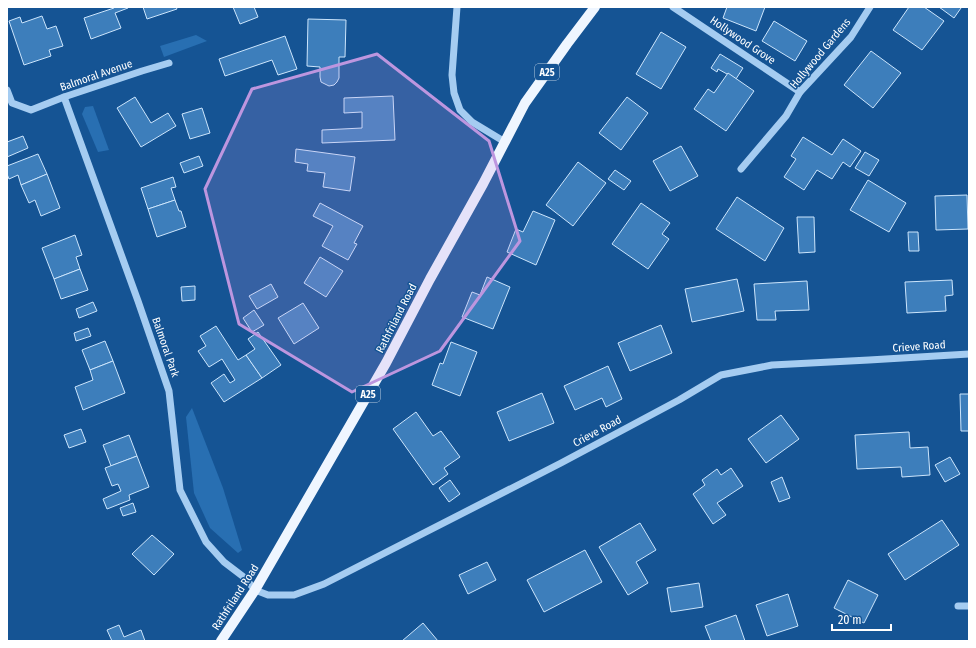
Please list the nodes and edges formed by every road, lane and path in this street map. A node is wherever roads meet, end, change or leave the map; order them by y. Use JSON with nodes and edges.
{"nodes":[{"id":1,"x":457,"y":7,"type":"edge"},
{"id":2,"x":595,"y":7,"type":"edge"},
{"id":3,"x":673,"y":7,"type":"edge"},
{"id":4,"x":870,"y":7,"type":"edge"},
{"id":5,"x":169,"y":63,"type":"dead end"},
{"id":6,"x":7,"y":90,"type":"edge"},
{"id":7,"x":800,"y":92,"type":"junction"},
{"id":8,"x":64,"y":97,"type":"junction"},
{"id":9,"x":505,"y":142,"type":"junction"},
{"id":10,"x":742,"y":169,"type":"dead end"},
{"id":11,"x":969,"y":354,"type":"edge"},
{"id":12,"x":255,"y":590,"type":"junction"},
{"id":13,"x":958,"y":606,"type":"dead end"},
{"id":14,"x":969,"y":606,"type":"edge"},
{"id":15,"x":221,"y":641,"type":"edge"}],
"edges":[{"from":1,"to":9,"type":"street"},
{"from":2,"to":9,"type":"main road","name":"Rathfriland Road","number":"A25"},
{"from":3,"to":7,"type":"street","name":"Hollywood Grove"},
{"from":4,"to":7,"type":"street","name":"Hollywood Gardens"},
{"from":5,"to":8,"type":"street","name":"Balmoral Avenue"},
{"from":6,"to":8,"type":"street","name":"Balmoral Avenue"},
{"from":7,"to":10,"type":"street","name":"Hollywood Gardens"},
{"from":8,"to":12,"type":"street","name":"Balmoral Park"},
{"from":9,"to":12,"type":"main road","name":"Rathfriland Road","number":"A25"},
{"from":11,"to":12,"type":"street","name":"Crieve Road"},
{"from":12,"to":15,"type":"main road","name":"Rathfriland Road","number":"A25"},
{"from":13,"to":14,"type":"street"}]}
